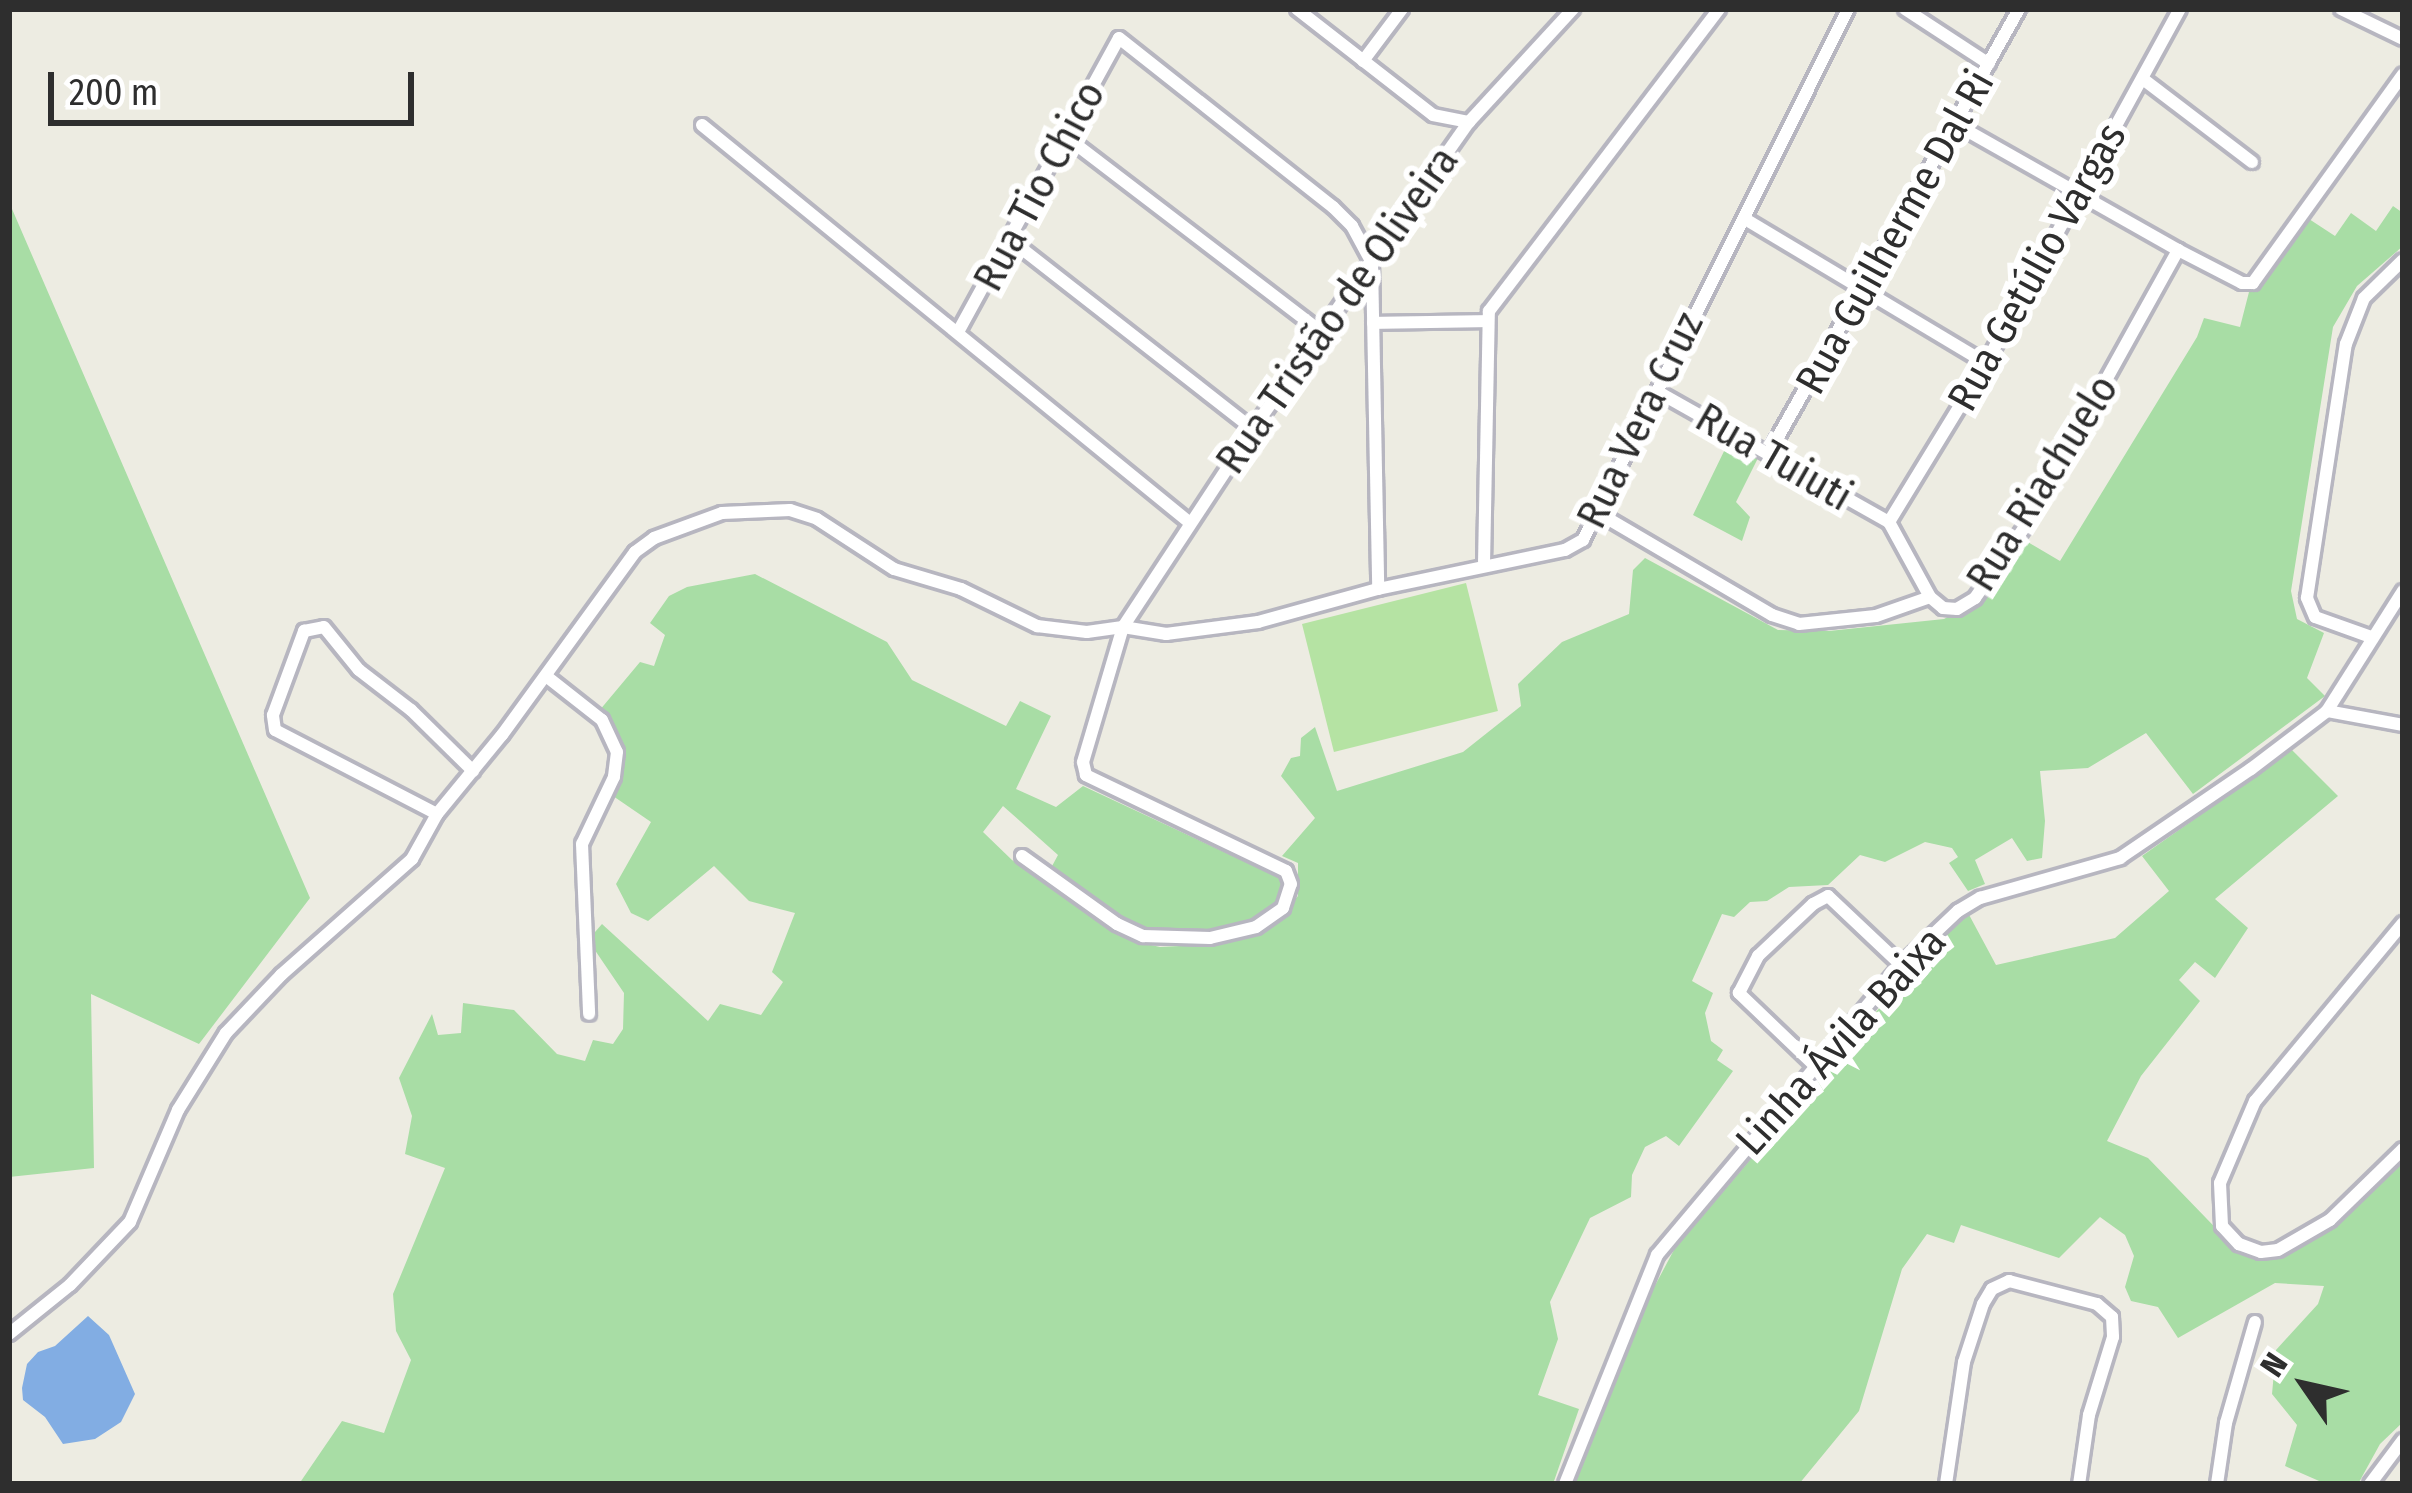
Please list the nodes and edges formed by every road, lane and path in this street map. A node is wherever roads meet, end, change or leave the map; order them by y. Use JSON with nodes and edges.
{"nodes":[{"id":1,"x":1298,"y":9,"type":"edge"},
{"id":2,"x":1402,"y":9,"type":"edge"},
{"id":3,"x":1573,"y":9,"type":"edge"},
{"id":4,"x":1719,"y":9,"type":"edge"},
{"id":5,"x":1848,"y":9,"type":"edge"},
{"id":6,"x":1905,"y":9,"type":"edge"},
{"id":7,"x":2019,"y":9,"type":"edge"},
{"id":8,"x":2180,"y":9,"type":"edge"},
{"id":9,"x":2341,"y":9,"type":"edge"},
{"id":10,"x":2403,"y":39,"type":"edge"},
{"id":11,"x":1364,"y":61,"type":"junction"},
{"id":12,"x":1989,"y":64,"type":"junction"},
{"id":13,"x":2403,"y":74,"type":"edge"},
{"id":14,"x":2143,"y":79,"type":"junction"},
{"id":15,"x":1469,"y":122,"type":"junction"},
{"id":16,"x":702,"y":125,"type":"dead end"},
{"id":17,"x":1957,"y":125,"type":"junction"},
{"id":18,"x":1065,"y":136,"type":"junction"},
{"id":19,"x":2252,"y":162,"type":"dead end"},
{"id":20,"x":2081,"y":194,"type":"junction"},
{"id":21,"x":1744,"y":219,"type":"junction"},
{"id":22,"x":1012,"y":241,"type":"junction"},
{"id":23,"x":2178,"y":250,"type":"junction"},
{"id":24,"x":2403,"y":260,"type":"edge"},
{"id":25,"x":1372,"y":263,"type":"junction"},
{"id":26,"x":1865,"y":292,"type":"junction"},
{"id":27,"x":1487,"y":321,"type":"junction"},
{"id":28,"x":1373,"y":323,"type":"junction"},
{"id":29,"x":1320,"y":331,"type":"junction"},
{"id":30,"x":958,"y":332,"type":"junction"},
{"id":31,"x":1986,"y":363,"type":"junction"},
{"id":32,"x":1658,"y":392,"type":"junction"},
{"id":33,"x":1253,"y":429,"type":"junction"},
{"id":34,"x":1769,"y":453,"type":"junction"},
{"id":35,"x":1600,"y":514,"type":"junction"},
{"id":36,"x":1190,"y":522,"type":"junction"},
{"id":37,"x":1888,"y":522,"type":"junction"},
{"id":38,"x":1484,"y":564,"type":"junction"},
{"id":39,"x":1378,"y":589,"type":"junction"},
{"id":40,"x":2403,"y":591,"type":"edge"},
{"id":41,"x":1930,"y":597,"type":"junction"},
{"id":42,"x":1123,"y":627,"type":"junction"},
{"id":43,"x":2371,"y":637,"type":"junction"},
{"id":44,"x":546,"y":676,"type":"junction"},
{"id":45,"x":2327,"y":711,"type":"junction"},
{"id":46,"x":2403,"y":725,"type":"edge"},
{"id":47,"x":473,"y":771,"type":"junction"},
{"id":48,"x":437,"y":814,"type":"junction"},
{"id":49,"x":1022,"y":856,"type":"dead end"},
{"id":50,"x":2403,"y":923,"type":"edge"},
{"id":51,"x":1901,"y":964,"type":"junction"},
{"id":52,"x":590,"y":1014,"type":"dead end"},
{"id":53,"x":1813,"y":1064,"type":"junction"},
{"id":54,"x":2403,"y":1149,"type":"edge"},
{"id":55,"x":2255,"y":1322,"type":"dead end"},
{"id":56,"x":9,"y":1334,"type":"edge"},
{"id":57,"x":2403,"y":1440,"type":"edge"},
{"id":58,"x":1565,"y":1484,"type":"edge"},
{"id":59,"x":1946,"y":1484,"type":"edge"},
{"id":60,"x":2080,"y":1484,"type":"edge"},
{"id":61,"x":2217,"y":1484,"type":"edge"},
{"id":62,"x":2370,"y":1484,"type":"edge"}],
"edges":[{"from":1,"to":11,"type":"street"},
{"from":2,"to":11,"type":"street"},
{"from":3,"to":15,"type":"street","name":"Rua Tristão de Oliveira"},
{"from":4,"to":27,"type":"street"},
{"from":5,"to":21,"type":"street","name":"Rua Vera Cruz"},
{"from":6,"to":12,"type":"street"},
{"from":7,"to":12,"type":"street","name":"Rua Guilherme Dal Ri"},
{"from":8,"to":14,"type":"street","name":"Rua Getúlio Vargas"},
{"from":9,"to":10,"type":"street"},
{"from":11,"to":15,"type":"street"},
{"from":12,"to":17,"type":"street","name":"Rua Guilherme Dal Ri"},
{"from":13,"to":23,"type":"street"},
{"from":14,"to":19,"type":"street"},
{"from":14,"to":20,"type":"street","name":"Rua Getúlio Vargas"},
{"from":15,"to":25,"type":"street","name":"Rua Tristão de Oliveira"},
{"from":16,"to":30,"type":"street"},
{"from":17,"to":20,"type":"street"},
{"from":17,"to":26,"type":"street","name":"Rua Guilherme Dal Ri"},
{"from":18,"to":22,"type":"street","name":"Rua Tio Chico"},
{"from":18,"to":25,"type":"street","name":"Rua Tio Chico"},
{"from":18,"to":29,"type":"street"},
{"from":20,"to":23,"type":"street"},
{"from":20,"to":31,"type":"street","name":"Rua Getúlio Vargas"},
{"from":21,"to":26,"type":"street"},
{"from":21,"to":32,"type":"street","name":"Rua Vera Cruz"},
{"from":22,"to":30,"type":"street","name":"Rua Tio Chico"},
{"from":22,"to":33,"type":"street"},
{"from":23,"to":41,"type":"street","name":"Rua Riachuelo"},
{"from":24,"to":43,"type":"street"},
{"from":25,"to":28,"type":"street"},
{"from":25,"to":29,"type":"street","name":"Rua Tristão de Oliveira"},
{"from":26,"to":31,"type":"street"},
{"from":26,"to":34,"type":"street","name":"Rua Guilherme Dal Ri"},
{"from":27,"to":28,"type":"street"},
{"from":27,"to":38,"type":"street"},
{"from":28,"to":39,"type":"street"},
{"from":29,"to":33,"type":"street","name":"Rua Tristão de Oliveira"},
{"from":30,"to":36,"type":"street"},
{"from":31,"to":37,"type":"street","name":"Rua Getúlio Vargas"},
{"from":32,"to":34,"type":"street","name":"Rua Tuiuti"},
{"from":32,"to":35,"type":"street","name":"Rua Vera Cruz"},
{"from":33,"to":36,"type":"street","name":"Rua Tristão de Oliveira"},
{"from":34,"to":37,"type":"street","name":"Rua Tuiuti"},
{"from":35,"to":38,"type":"street","name":"Rua Vera Cruz"},
{"from":35,"to":41,"type":"street"},
{"from":36,"to":42,"type":"street","name":"Rua Tristão de Oliveira"},
{"from":37,"to":41,"type":"street","name":"Rua Riachuelo"},
{"from":38,"to":39,"type":"street","name":"Rua Vera Cruz"},
{"from":39,"to":42,"type":"street","name":"Rua Vera Cruz"},
{"from":40,"to":43,"type":"street"},
{"from":42,"to":44,"type":"street","name":"Rua Vera Cruz"},
{"from":42,"to":49,"type":"street","name":"Rua Tristão de Oliveira"},
{"from":43,"to":45,"type":"street"},
{"from":44,"to":47,"type":"street","name":"Rua Vera Cruz"},
{"from":44,"to":52,"type":"street"},
{"from":45,"to":46,"type":"street"},
{"from":45,"to":51,"type":"street","name":"Linha Ávila Baixa"},
{"from":47,"to":48,"type":"street","name":"Rua Vera Cruz"},
{"from":47,"to":48,"type":"street"},
{"from":48,"to":56,"type":"street","name":"Rua Vera Cruz"},
{"from":50,"to":54,"type":"street"},
{"from":51,"to":53,"type":"street","name":"Linha Ávila Baixa"},
{"from":51,"to":53,"type":"street"},
{"from":53,"to":58,"type":"street","name":"Linha Ávila Baixa"},
{"from":55,"to":61,"type":"street"},
{"from":57,"to":62,"type":"street"},
{"from":59,"to":60,"type":"street"}]}
